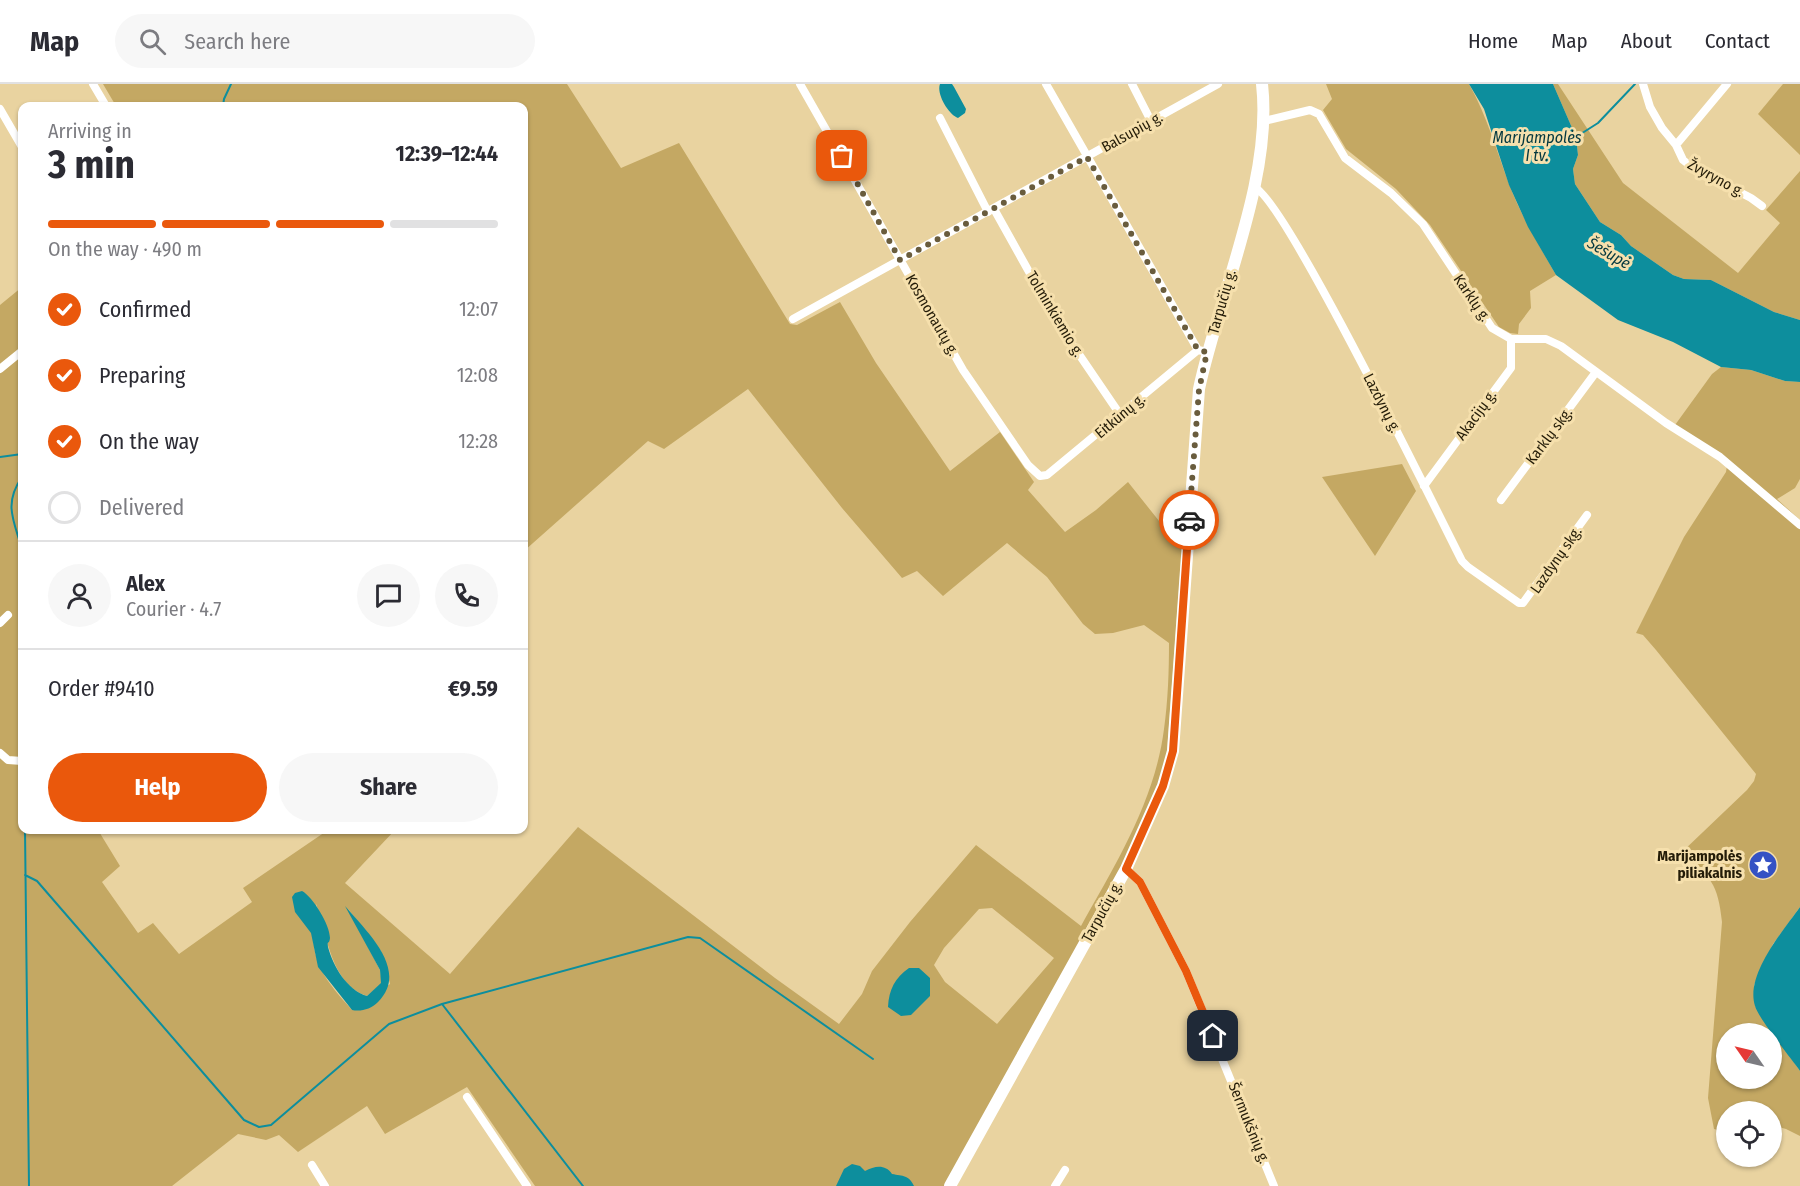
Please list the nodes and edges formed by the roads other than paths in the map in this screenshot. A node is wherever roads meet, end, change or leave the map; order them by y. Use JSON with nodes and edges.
{"nodes":[{"id":1,"x":93,"y":84,"type":"edge"},
{"id":2,"x":800,"y":84,"type":"edge"},
{"id":3,"x":1046,"y":84,"type":"edge"},
{"id":4,"x":1132,"y":84,"type":"edge"},
{"id":5,"x":1218,"y":84,"type":"edge"},
{"id":6,"x":1262,"y":84,"type":"edge"},
{"id":7,"x":1643,"y":84,"type":"edge"},
{"id":8,"x":1727,"y":84,"type":"edge"},
{"id":9,"x":1204,"y":88,"type":"edge"},
{"id":10,"x":104,"y":102,"type":"edge"},
{"id":11,"x":0,"y":109,"type":"edge"},
{"id":12,"x":940,"y":118,"type":"dead end"},
{"id":13,"x":1151,"y":121,"type":"junction"},
{"id":14,"x":1264,"y":121,"type":"junction"},
{"id":15,"x":18,"y":140,"type":"edge"},
{"id":16,"x":1676,"y":145,"type":"junction"},
{"id":17,"x":1087,"y":157,"type":"junction"},
{"id":18,"x":1254,"y":188,"type":"junction"},
{"id":19,"x":1762,"y":206,"type":"dead end"},
{"id":20,"x":991,"y":210,"type":"junction"},
{"id":21,"x":900,"y":260,"type":"junction"},
{"id":22,"x":793,"y":319,"type":"dead end"},
{"id":23,"x":1511,"y":339,"type":"junction"},
{"id":24,"x":1203,"y":351,"type":"junction"},
{"id":25,"x":18,"y":354,"type":"edge"},
{"id":26,"x":0,"y":369,"type":"edge"},
{"id":27,"x":1596,"y":372,"type":"junction"},
{"id":28,"x":1121,"y":416,"type":"junction"},
{"id":29,"x":1040,"y":476,"type":"joint"},
{"id":30,"x":1424,"y":486,"type":"junction"},
{"id":31,"x":1501,"y":500,"type":"dead end"},
{"id":32,"x":1587,"y":515,"type":"dead end"},
{"id":33,"x":1800,"y":525,"type":"edge"},
{"id":34,"x":1523,"y":603,"type":"joint"},
{"id":35,"x":8,"y":615,"type":"dead end"},
{"id":36,"x":0,"y":623,"type":"edge"},
{"id":37,"x":0,"y":753,"type":"edge"},
{"id":38,"x":18,"y":761,"type":"edge"},
{"id":39,"x":1126,"y":869,"type":"junction"},
{"id":40,"x":467,"y":1097,"type":"dead end"},
{"id":41,"x":312,"y":1165,"type":"dead end"},
{"id":42,"x":1065,"y":1170,"type":"dead end"},
{"id":43,"x":325,"y":1186,"type":"edge"},
{"id":44,"x":527,"y":1186,"type":"edge"},
{"id":45,"x":950,"y":1186,"type":"edge"},
{"id":46,"x":1055,"y":1186,"type":"edge"},
{"id":47,"x":1275,"y":1186,"type":"edge"}],
"edges":[{"from":1,"to":10,"type":"street"},
{"from":2,"to":21,"type":"street","name":"Kosmonautų g."},
{"from":3,"to":17,"type":"street"},
{"from":4,"to":13,"type":"street"},
{"from":5,"to":9,"type":"street","name":"Balsupių g."},
{"from":6,"to":14,"type":"main road","name":"Tarpučių g."},
{"from":7,"to":16,"type":"street","name":"Žvyryno g."},
{"from":8,"to":16,"type":"street"},
{"from":9,"to":13,"type":"street","name":"Balsupių g."},
{"from":11,"to":15,"type":"street"},
{"from":12,"to":20,"type":"street","name":"Tolminkiemio g."},
{"from":13,"to":17,"type":"street","name":"Balsupių g."},
{"from":14,"to":18,"type":"main road","name":"Tarpučių g."},
{"from":14,"to":23,"type":"street","name":"Karklų g."},
{"from":16,"to":19,"type":"street","name":"Žvyryno g."},
{"from":17,"to":20,"type":"street","name":"Balsupių g."},
{"from":17,"to":24,"type":"street"},
{"from":18,"to":24,"type":"main road","name":"Tarpučių g."},
{"from":18,"to":30,"type":"street","name":"Lazdynų g."},
{"from":20,"to":21,"type":"street","name":"Balsupių g."},
{"from":20,"to":28,"type":"street","name":"Tolminkiemio g."},
{"from":21,"to":22,"type":"street","name":"Balsupių g."},
{"from":21,"to":29,"type":"street","name":"Kosmonautų g."},
{"from":23,"to":27,"type":"street"},
{"from":23,"to":30,"type":"street","name":"Akacijų g."},
{"from":24,"to":28,"type":"street","name":"Eitkūnų g."},
{"from":24,"to":39,"type":"main road","name":"Tarpučių g."},
{"from":25,"to":26,"type":"street"},
{"from":27,"to":31,"type":"street","name":"Karklų skg."},
{"from":27,"to":33,"type":"street"},
{"from":28,"to":29,"type":"street","name":"Eitkūnų g."},
{"from":30,"to":34,"type":"street","name":"Lazdynų g."},
{"from":32,"to":34,"type":"street","name":"Lazdynų skg."},
{"from":35,"to":36,"type":"street"},
{"from":37,"to":38,"type":"street"},
{"from":39,"to":45,"type":"main road","name":"Tarpučių g."},
{"from":39,"to":47,"type":"street","name":"Šermukšnių g."},
{"from":40,"to":44,"type":"street"},
{"from":41,"to":43,"type":"street"},
{"from":42,"to":46,"type":"street"}]}
